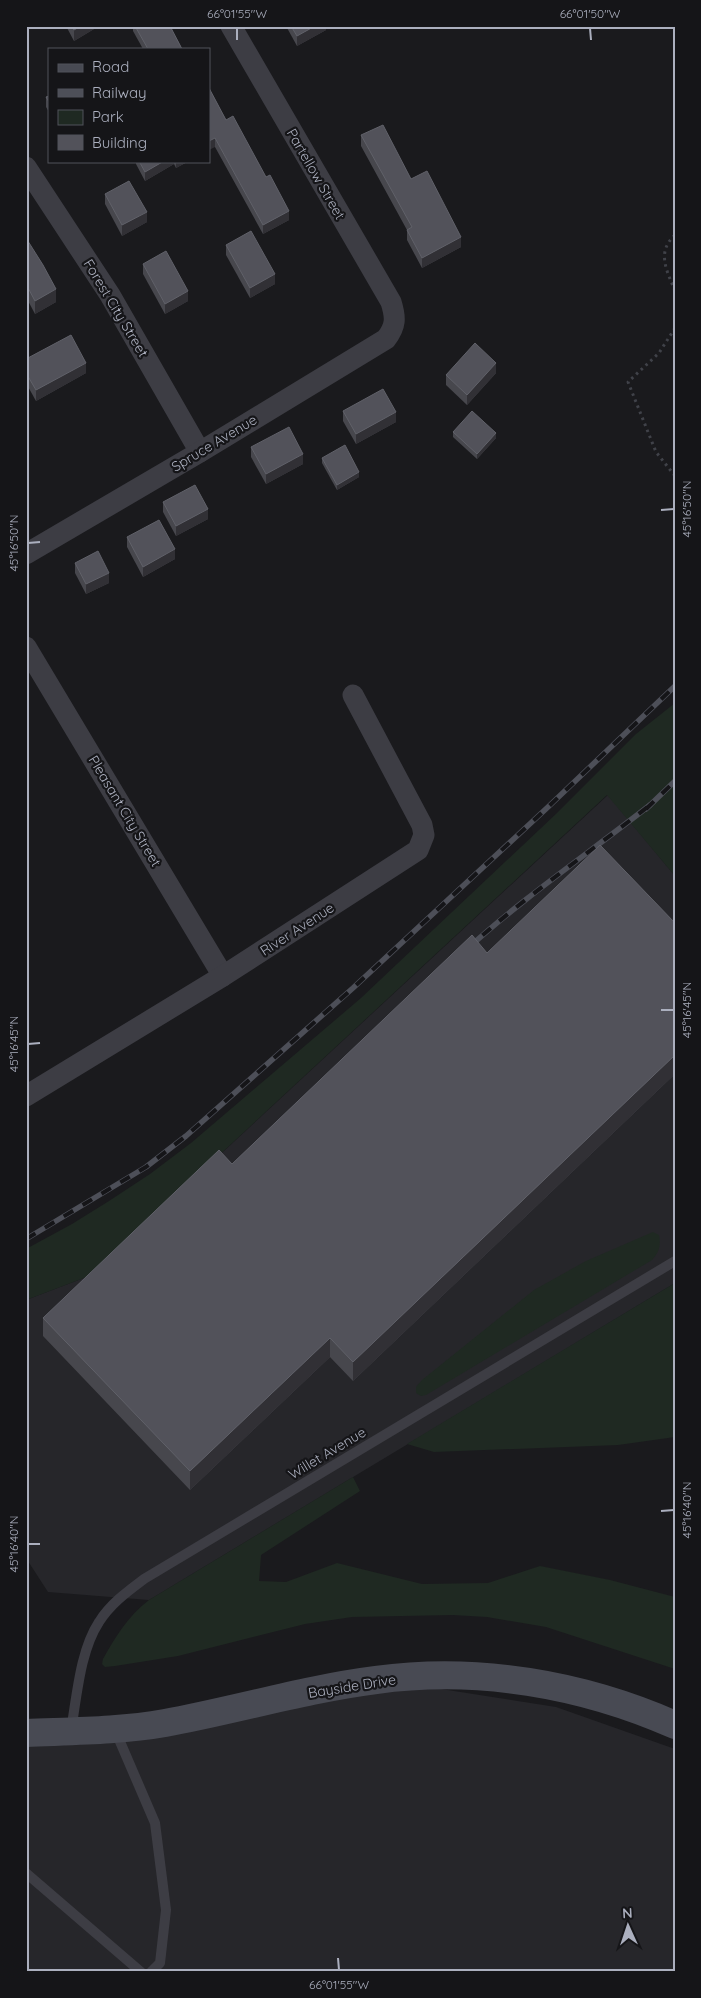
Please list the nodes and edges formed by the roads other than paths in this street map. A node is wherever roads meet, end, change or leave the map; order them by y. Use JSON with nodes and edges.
{"nodes":[{"id":1,"x":231,"y":26,"type":"edge"},
{"id":2,"x":26,"y":167,"type":"edge"},
{"id":3,"x":395,"y":324,"type":"joint"},
{"id":4,"x":200,"y":452,"type":"junction"},
{"id":5,"x":26,"y":554,"type":"edge"},
{"id":6,"x":26,"y":647,"type":"edge"},
{"id":7,"x":353,"y":695,"type":"dead end"},
{"id":8,"x":223,"y":976,"type":"junction"},
{"id":9,"x":26,"y":1096,"type":"edge"},
{"id":10,"x":675,"y":1261,"type":"edge"},
{"id":11,"x":675,"y":1725,"type":"edge"},
{"id":12,"x":115,"y":1729,"type":"junction"},
{"id":13,"x":71,"y":1731,"type":"junction"},
{"id":14,"x":26,"y":1733,"type":"edge"},
{"id":15,"x":26,"y":1873,"type":"edge"},
{"id":16,"x":141,"y":1972,"type":"edge"},
{"id":17,"x":151,"y":1972,"type":"edge"}],
"edges":[{"from":1,"to":3,"type":"street","name":"Partellow Street"},
{"from":2,"to":4,"type":"street","name":"Forest City Street"},
{"from":3,"to":4,"type":"street","name":"Spruce Avenue"},
{"from":4,"to":5,"type":"street","name":"Spruce Avenue"},
{"from":6,"to":8,"type":"street","name":"Pleasant City Street"},
{"from":7,"to":8,"type":"street","name":"River Avenue"},
{"from":8,"to":9,"type":"street","name":"River Avenue"},
{"from":10,"to":13,"type":"lane","name":"Willet Avenue"},
{"from":11,"to":12,"type":"main road","name":"Bayside Drive"},
{"from":12,"to":13,"type":"main road","name":"Bayside Drive"},
{"from":12,"to":17,"type":"lane"},
{"from":13,"to":14,"type":"main road","name":"Bayside Drive"},
{"from":15,"to":16,"type":"lane"}]}
